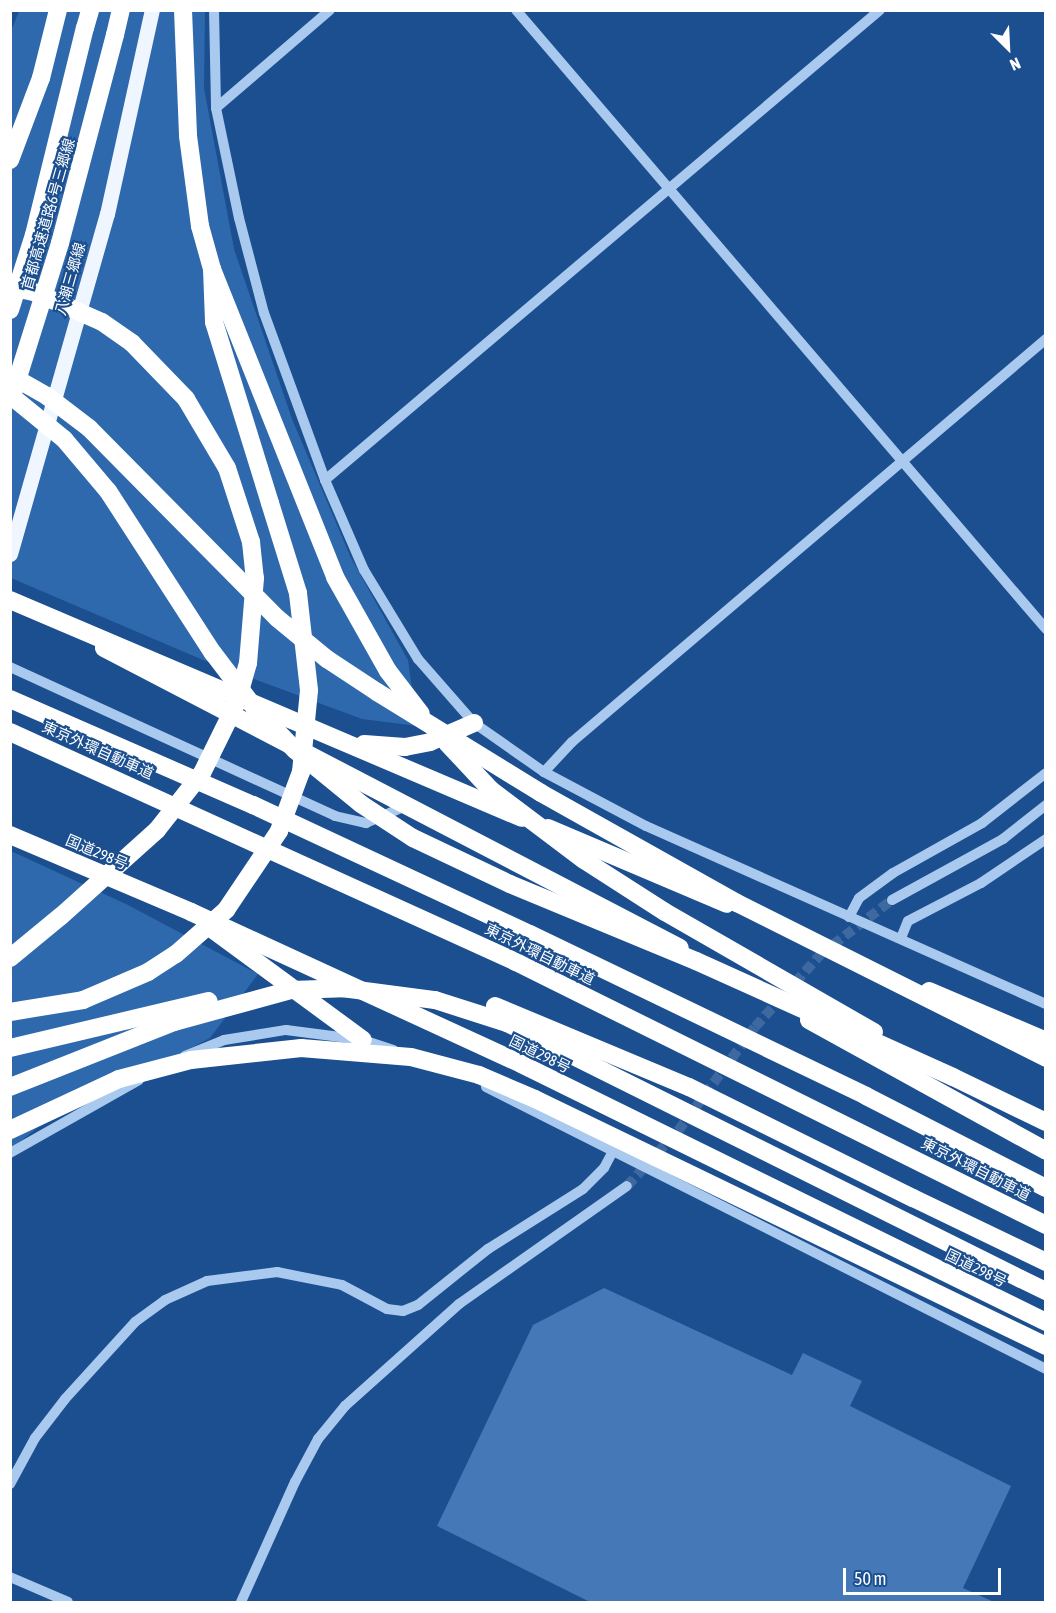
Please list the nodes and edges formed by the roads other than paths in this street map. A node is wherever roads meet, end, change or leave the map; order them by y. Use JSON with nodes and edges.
{"nodes":[{"id":1,"x":58,"y":10,"type":"edge"},
{"id":2,"x":121,"y":10,"type":"edge"},
{"id":3,"x":152,"y":10,"type":"edge"},
{"id":4,"x":183,"y":10,"type":"edge"},
{"id":5,"x":214,"y":10,"type":"edge"},
{"id":6,"x":330,"y":10,"type":"edge"},
{"id":7,"x":516,"y":10,"type":"edge"},
{"id":8,"x":880,"y":10,"type":"edge"},
{"id":9,"x":88,"y":19,"type":"edge"},
{"id":10,"x":216,"y":108,"type":"junction"},
{"id":11,"x":10,"y":160,"type":"edge"},
{"id":12,"x":669,"y":189,"type":"junction"},
{"id":13,"x":212,"y":269,"type":"junction"},
{"id":14,"x":10,"y":286,"type":"edge"},
{"id":15,"x":10,"y":310,"type":"edge"},
{"id":16,"x":1046,"y":339,"type":"edge"},
{"id":17,"x":10,"y":375,"type":"edge"},
{"id":18,"x":10,"y":395,"type":"edge"},
{"id":19,"x":10,"y":402,"type":"edge"},
{"id":20,"x":902,"y":463,"type":"junction"},
{"id":21,"x":325,"y":480,"type":"junction"},
{"id":22,"x":10,"y":554,"type":"edge"},
{"id":23,"x":10,"y":600,"type":"edge"},
{"id":24,"x":64,"y":622,"type":"junction"},
{"id":25,"x":1046,"y":628,"type":"edge"},
{"id":26,"x":10,"y":667,"type":"edge"},
{"id":27,"x":10,"y":699,"type":"edge"},
{"id":28,"x":474,"y":723,"type":"junction"},
{"id":29,"x":10,"y":732,"type":"edge"},
{"id":30,"x":333,"y":737,"type":"junction"},
{"id":31,"x":544,"y":772,"type":"junction"},
{"id":32,"x":1046,"y":773,"type":"edge"},
{"id":33,"x":409,"y":805,"type":"junction"},
{"id":34,"x":1046,"y":805,"type":"edge"},
{"id":35,"x":10,"y":835,"type":"edge"},
{"id":36,"x":1046,"y":839,"type":"edge"},
{"id":37,"x":892,"y":900,"type":"tunnel mouth"},
{"id":38,"x":191,"y":912,"type":"junction"},
{"id":39,"x":849,"y":917,"type":"junction"},
{"id":40,"x":901,"y":938,"type":"junction"},
{"id":41,"x":10,"y":958,"type":"edge"},
{"id":42,"x":342,"y":988,"type":"junction"},
{"id":43,"x":291,"y":990,"type":"junction"},
{"id":44,"x":1046,"y":1004,"type":"edge"},
{"id":45,"x":10,"y":1012,"type":"edge"},
{"id":46,"x":363,"y":1040,"type":"junction"},
{"id":47,"x":1046,"y":1041,"type":"edge"},
{"id":48,"x":10,"y":1048,"type":"edge"},
{"id":49,"x":1046,"y":1058,"type":"edge"},
{"id":50,"x":953,"y":1077,"type":"junction"},
{"id":51,"x":10,"y":1087,"type":"edge"},
{"id":52,"x":1046,"y":1122,"type":"edge"},
{"id":53,"x":10,"y":1130,"type":"edge"},
{"id":54,"x":1046,"y":1151,"type":"edge"},
{"id":55,"x":10,"y":1153,"type":"edge"},
{"id":56,"x":612,"y":1153,"type":"junction"},
{"id":57,"x":627,"y":1186,"type":"tunnel mouth"},
{"id":58,"x":1046,"y":1188,"type":"edge"},
{"id":59,"x":1046,"y":1225,"type":"edge"},
{"id":60,"x":1046,"y":1262,"type":"edge"},
{"id":61,"x":1046,"y":1291,"type":"edge"},
{"id":62,"x":1046,"y":1322,"type":"edge"},
{"id":63,"x":1046,"y":1346,"type":"edge"},
{"id":64,"x":1046,"y":1369,"type":"edge"},
{"id":65,"x":10,"y":1484,"type":"edge"},
{"id":66,"x":10,"y":1577,"type":"edge"},
{"id":67,"x":68,"y":1602,"type":"edge"},
{"id":68,"x":241,"y":1602,"type":"edge"}],
"edges":[{"from":1,"to":11,"type":"highway"},
{"from":2,"to":19,"type":"highway","name":"首都高速道路6号三郷線","bridge":true},
{"from":3,"to":22,"type":"main road","name":"八潮三郷線","bridge":true},
{"from":4,"to":13,"type":"highway"},
{"from":5,"to":10,"type":"street"},
{"from":6,"to":10,"type":"street"},
{"from":7,"to":12,"type":"street"},
{"from":8,"to":12,"type":"street"},
{"from":9,"to":15,"type":"highway","name":"首都高速道路6号三郷線","bridge":true},
{"from":10,"to":21,"type":"street"},
{"from":12,"to":20,"type":"street"},
{"from":12,"to":21,"type":"street"},
{"from":13,"to":45,"type":"highway","bridge":true},
{"from":13,"to":50,"type":"highway","bridge":true},
{"from":14,"to":41,"type":"highway","bridge":true},
{"from":16,"to":20,"type":"street"},
{"from":17,"to":49,"type":"highway","bridge":true},
{"from":18,"to":50,"type":"highway","bridge":true},
{"from":20,"to":25,"type":"street"},
{"from":20,"to":31,"type":"street"},
{"from":21,"to":28,"type":"street"},
{"from":23,"to":24,"type":"highway"},
{"from":24,"to":30,"type":"highway"},
{"from":24,"to":33,"type":"highway"},
{"from":26,"to":33,"type":"street"},
{"from":27,"to":58,"type":"highway","name":"東京外環自動車道","bridge":true},
{"from":28,"to":30,"type":"highway"},
{"from":28,"to":31,"type":"street"},
{"from":29,"to":59,"type":"highway","name":"東京外環自動車道","bridge":true},
{"from":30,"to":47,"type":"highway"},
{"from":31,"to":39,"type":"street"},
{"from":32,"to":39,"type":"street"},
{"from":33,"to":54,"type":"highway"},
{"from":34,"to":37,"type":"street"},
{"from":35,"to":38,"type":"highway","name":"国道298号"},
{"from":36,"to":40,"type":"street"},
{"from":38,"to":46,"type":"highway"},
{"from":38,"to":62,"type":"highway","name":"国道298号"},
{"from":39,"to":40,"type":"street"},
{"from":40,"to":44,"type":"street"},
{"from":42,"to":43,"type":"highway","bridge":true},
{"from":42,"to":60,"type":"highway","bridge":true},
{"from":42,"to":61,"type":"highway","bridge":true},
{"from":43,"to":48,"type":"highway"},
{"from":43,"to":51,"type":"highway"},
{"from":46,"to":55,"type":"street"},
{"from":46,"to":56,"type":"street"},
{"from":50,"to":52,"type":"highway"},
{"from":53,"to":63,"type":"highway","bridge":true},
{"from":56,"to":64,"type":"street"},
{"from":56,"to":65,"type":"street"},
{"from":57,"to":68,"type":"street"},
{"from":66,"to":67,"type":"street"}]}
